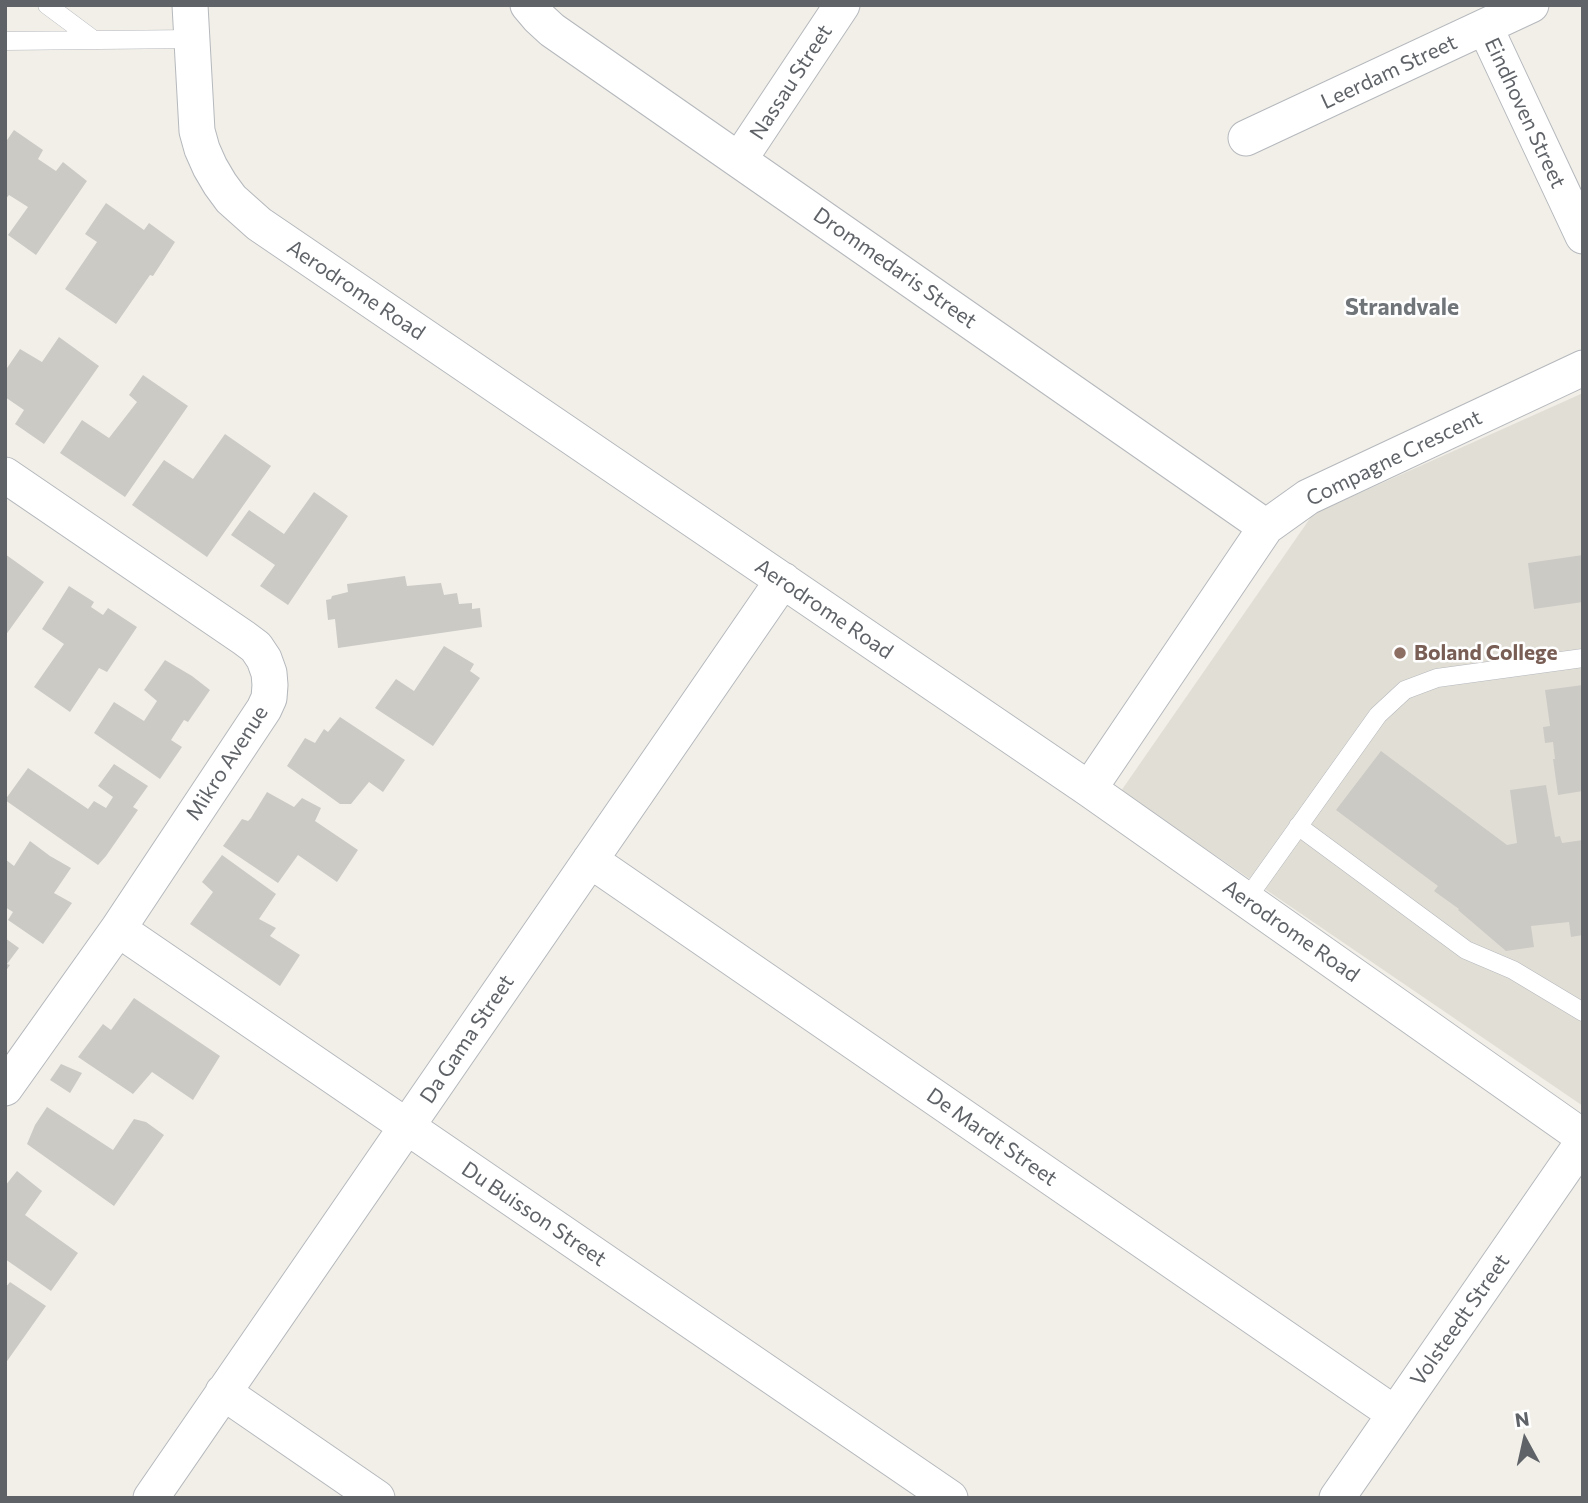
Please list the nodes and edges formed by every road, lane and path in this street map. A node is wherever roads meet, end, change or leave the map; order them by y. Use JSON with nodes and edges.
{"nodes":[{"id":1,"x":47,"y":5,"type":"edge"},
{"id":2,"x":528,"y":5,"type":"edge"},
{"id":3,"x":842,"y":5,"type":"edge"},
{"id":4,"x":1531,"y":5,"type":"edge"},
{"id":5,"x":191,"y":22,"type":"edge"},
{"id":6,"x":1485,"y":27,"type":"junction"},
{"id":7,"x":94,"y":40,"type":"junction"},
{"id":8,"x":5,"y":41,"type":"edge"},
{"id":9,"x":1246,"y":138,"type":"dead end"},
{"id":10,"x":740,"y":160,"type":"junction"},
{"id":11,"x":1583,"y":236,"type":"edge"},
{"id":12,"x":1583,"y":368,"type":"edge"},
{"id":13,"x":5,"y":475,"type":"edge"},
{"id":14,"x":1266,"y":527,"type":"junction"},
{"id":15,"x":783,"y":580,"type":"junction"},
{"id":16,"x":1583,"y":658,"type":"edge"},
{"id":17,"x":1089,"y":789,"type":"junction"},
{"id":18,"x":1297,"y":826,"type":"junction"},
{"id":19,"x":590,"y":860,"type":"junction"},
{"id":20,"x":1246,"y":900,"type":"junction"},
{"id":21,"x":118,"y":929,"type":"junction"},
{"id":22,"x":1583,"y":1012,"type":"edge"},
{"id":23,"x":5,"y":1088,"type":"edge"},
{"id":24,"x":407,"y":1127,"type":"junction"},
{"id":25,"x":1583,"y":1140,"type":"edge"},
{"id":26,"x":223,"y":1392,"type":"junction"},
{"id":27,"x":1395,"y":1414,"type":"junction"},
{"id":28,"x":151,"y":1498,"type":"edge"},
{"id":29,"x":377,"y":1498,"type":"edge"},
{"id":30,"x":950,"y":1498,"type":"edge"},
{"id":31,"x":1337,"y":1498,"type":"edge"}],
"edges":[{"from":1,"to":7,"type":"lane"},
{"from":2,"to":10,"type":"street","name":"Drommedaris Street"},
{"from":3,"to":10,"type":"street","name":"Nassau Street"},
{"from":4,"to":6,"type":"street","name":"Leerdam Street"},
{"from":5,"to":7,"type":"lane"},
{"from":5,"to":15,"type":"street","name":"Aerodrome Road"},
{"from":6,"to":9,"type":"street","name":"Leerdam Street"},
{"from":6,"to":11,"type":"street","name":"Eindhoven Street"},
{"from":7,"to":8,"type":"lane"},
{"from":10,"to":14,"type":"street","name":"Drommedaris Street"},
{"from":12,"to":14,"type":"street","name":"Compagne Crescent"},
{"from":13,"to":21,"type":"street","name":"Mikro Avenue"},
{"from":14,"to":17,"type":"street","name":"Compagne Crescent"},
{"from":15,"to":17,"type":"street","name":"Aerodrome Road"},
{"from":15,"to":19,"type":"street","name":"Da Gama Street"},
{"from":16,"to":18,"type":"lane"},
{"from":17,"to":20,"type":"street","name":"Aerodrome Road"},
{"from":18,"to":20,"type":"lane"},
{"from":18,"to":22,"type":"lane"},
{"from":19,"to":24,"type":"street","name":"Da Gama Street"},
{"from":19,"to":27,"type":"street","name":"De Mardt Street"},
{"from":20,"to":25,"type":"street","name":"Aerodrome Road"},
{"from":21,"to":23,"type":"street","name":"Mikro Avenue"},
{"from":21,"to":24,"type":"street","name":"Du Buisson Street"},
{"from":24,"to":26,"type":"street","name":"Da Gama Street"},
{"from":24,"to":30,"type":"street","name":"Du Buisson Street"},
{"from":25,"to":27,"type":"street","name":"Volsteedt Street"},
{"from":26,"to":28,"type":"street","name":"Da Gama Street"},
{"from":26,"to":29,"type":"street"},
{"from":27,"to":31,"type":"street","name":"Volsteedt Street"}]}
